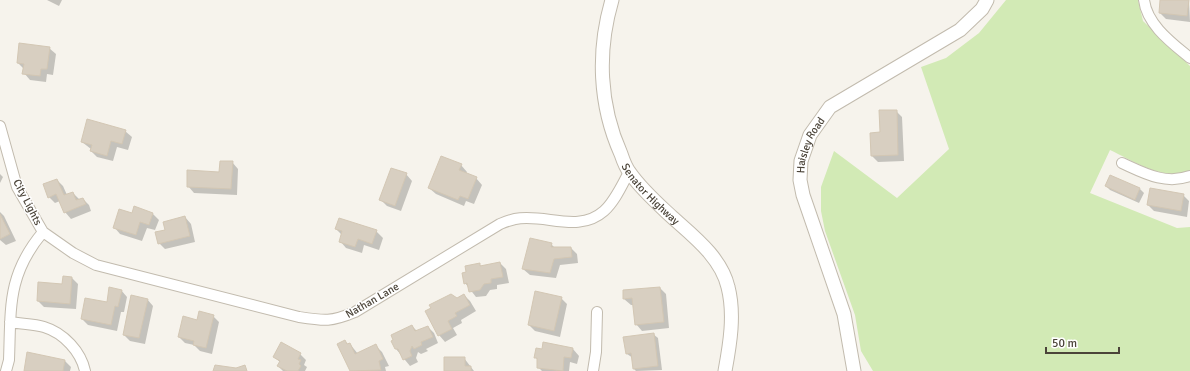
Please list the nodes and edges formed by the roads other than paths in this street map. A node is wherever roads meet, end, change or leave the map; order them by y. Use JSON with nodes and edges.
{"nodes":[{"id":1,"x":612,"y":0,"type":"edge"},
{"id":2,"x":987,"y":0,"type":"edge"},
{"id":3,"x":1144,"y":0,"type":"edge"},
{"id":4,"x":1190,"y":58,"type":"edge"},
{"id":5,"x":0,"y":126,"type":"edge"},
{"id":6,"x":1122,"y":163,"type":"dead end"},
{"id":7,"x":629,"y":172,"type":"junction"},
{"id":8,"x":1190,"y":176,"type":"edge"},
{"id":9,"x":43,"y":232,"type":"junction"},
{"id":10,"x":597,"y":312,"type":"dead end"},
{"id":11,"x":10,"y":322,"type":"junction"},
{"id":12,"x":6,"y":371,"type":"edge"},
{"id":13,"x":85,"y":371,"type":"edge"},
{"id":14,"x":593,"y":371,"type":"edge"},
{"id":15,"x":725,"y":371,"type":"edge"},
{"id":16,"x":854,"y":371,"type":"edge"}],
"edges":[{"from":1,"to":7,"type":"street","name":"Senator Highway"},
{"from":2,"to":16,"type":"street","name":"Haisley Road"},
{"from":3,"to":4,"type":"street"},
{"from":5,"to":9,"type":"street","name":"City Lights"},
{"from":6,"to":8,"type":"street"},
{"from":7,"to":9,"type":"street","name":"Nathan Lane"},
{"from":7,"to":15,"type":"street","name":"Senator Highway"},
{"from":9,"to":11,"type":"street"},
{"from":10,"to":14,"type":"street"},
{"from":11,"to":12,"type":"street"},
{"from":11,"to":13,"type":"street"}]}
